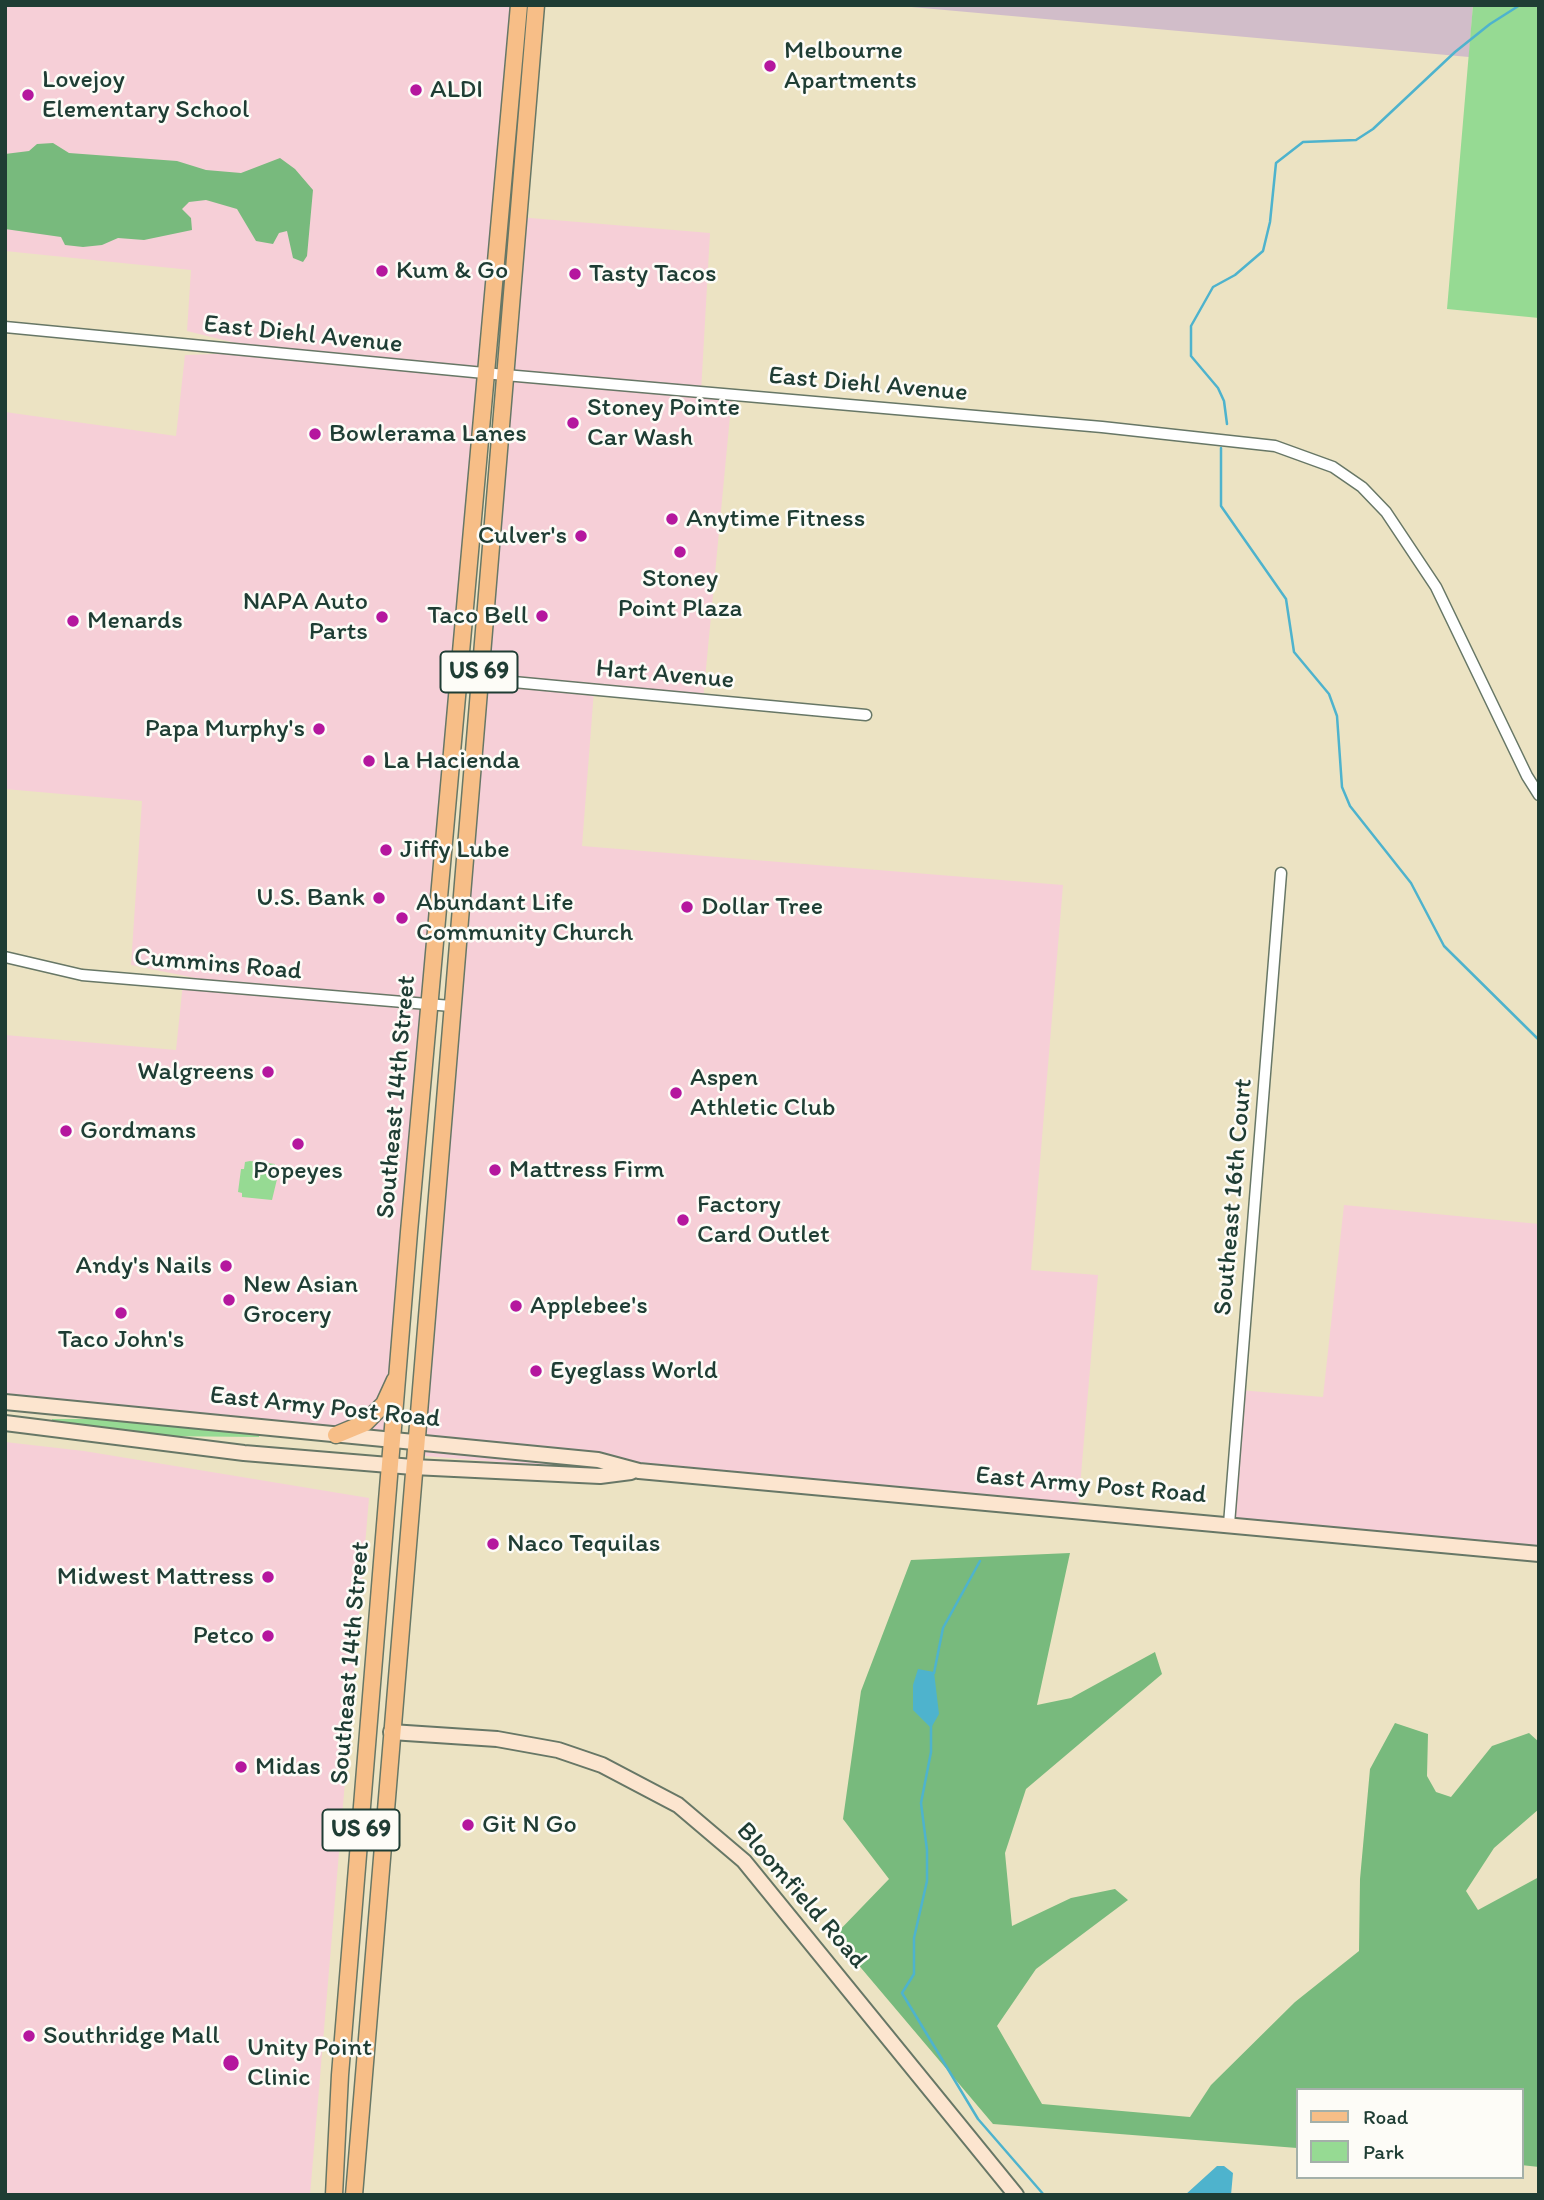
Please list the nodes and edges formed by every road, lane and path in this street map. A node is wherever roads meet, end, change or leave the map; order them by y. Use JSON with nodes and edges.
{"nodes":[{"id":1,"x":519,"y":5,"type":"edge"},
{"id":2,"x":536,"y":5,"type":"edge"},
{"id":3,"x":5,"y":327,"type":"edge"},
{"id":4,"x":487,"y":373,"type":"junction"},
{"id":5,"x":505,"y":375,"type":"junction"},
{"id":6,"x":460,"y":677,"type":"junction"},
{"id":7,"x":479,"y":679,"type":"junction"},
{"id":8,"x":866,"y":715,"type":"dead end"},
{"id":9,"x":1539,"y":795,"type":"edge"},
{"id":10,"x":1281,"y":873,"type":"dead end"},
{"id":11,"x":5,"y":957,"type":"edge"},
{"id":12,"x":430,"y":1004,"type":"junction"},
{"id":13,"x":451,"y":1006,"type":"junction"},
{"id":14,"x":399,"y":1371,"type":"junction"},
{"id":15,"x":5,"y":1402,"type":"edge"},
{"id":16,"x":5,"y":1423,"type":"edge"},
{"id":17,"x":336,"y":1435,"type":"junction"},
{"id":18,"x":394,"y":1441,"type":"junction"},
{"id":19,"x":415,"y":1442,"type":"junction"},
{"id":20,"x":392,"y":1465,"type":"junction"},
{"id":21,"x":413,"y":1467,"type":"junction"},
{"id":22,"x":639,"y":1471,"type":"junction"},
{"id":23,"x":1228,"y":1524,"type":"junction"},
{"id":24,"x":1539,"y":1554,"type":"edge"},
{"id":25,"x":391,"y":1732,"type":"junction"},
{"id":26,"x":334,"y":2195,"type":"edge"},
{"id":27,"x":354,"y":2195,"type":"edge"},
{"id":28,"x":1016,"y":2195,"type":"edge"}],
"edges":[{"from":1,"to":4,"type":"main road","name":"Southeast 14th Street","number":"US 69"},
{"from":2,"to":5,"type":"main road","name":"Southeast 14th Street","number":"US 69"},
{"from":3,"to":4,"type":"street","name":"East Diehl Avenue"},
{"from":4,"to":5,"type":"street","name":"East Diehl Avenue"},
{"from":4,"to":6,"type":"main road","name":"Southeast 14th Street","number":"US 69"},
{"from":5,"to":7,"type":"main road","name":"Southeast 14th Street","number":"US 69"},
{"from":5,"to":9,"type":"street","name":"East Diehl Avenue"},
{"from":6,"to":7,"type":"street","name":"Hart Avenue"},
{"from":6,"to":12,"type":"main road","name":"Southeast 14th Street","number":"US 69"},
{"from":7,"to":8,"type":"street","name":"Hart Avenue"},
{"from":7,"to":13,"type":"main road","name":"Southeast 14th Street","number":"US 69"},
{"from":10,"to":23,"type":"street","name":"Southeast 16th Court"},
{"from":11,"to":12,"type":"street","name":"Cummins Road"},
{"from":12,"to":13,"type":"street","name":"Cummins Road"},
{"from":12,"to":14,"type":"main road","name":"Southeast 14th Street","number":"US 69"},
{"from":13,"to":19,"type":"main road","name":"Southeast 14th Street","number":"US 69"},
{"from":14,"to":17,"type":"main road"},
{"from":14,"to":18,"type":"main road","name":"Southeast 14th Street","number":"US 69"},
{"from":15,"to":17,"type":"main road","name":"East Army Post Road"},
{"from":16,"to":20,"type":"main road","name":"East Army Post Road"},
{"from":17,"to":18,"type":"main road","name":"East Army Post Road"},
{"from":18,"to":19,"type":"main road","name":"East Army Post Road"},
{"from":18,"to":20,"type":"main road","name":"Southeast 14th Street","number":"US 69"},
{"from":19,"to":21,"type":"main road","name":"Southeast 14th Street","number":"US 69"},
{"from":19,"to":22,"type":"main road","name":"East Army Post Road"},
{"from":20,"to":21,"type":"main road","name":"East Army Post Road"},
{"from":20,"to":26,"type":"main road","name":"Southeast 14th Street","number":"US 69"},
{"from":21,"to":22,"type":"main road","name":"East Army Post Road"},
{"from":21,"to":25,"type":"main road","name":"Southeast 14th Street","number":"US 69"},
{"from":22,"to":23,"type":"main road","name":"East Army Post Road"},
{"from":23,"to":24,"type":"main road","name":"East Army Post Road"},
{"from":25,"to":27,"type":"main road","name":"Southeast 14th Street","number":"US 69"},
{"from":25,"to":28,"type":"main road","name":"Bloomfield Road"}]}
